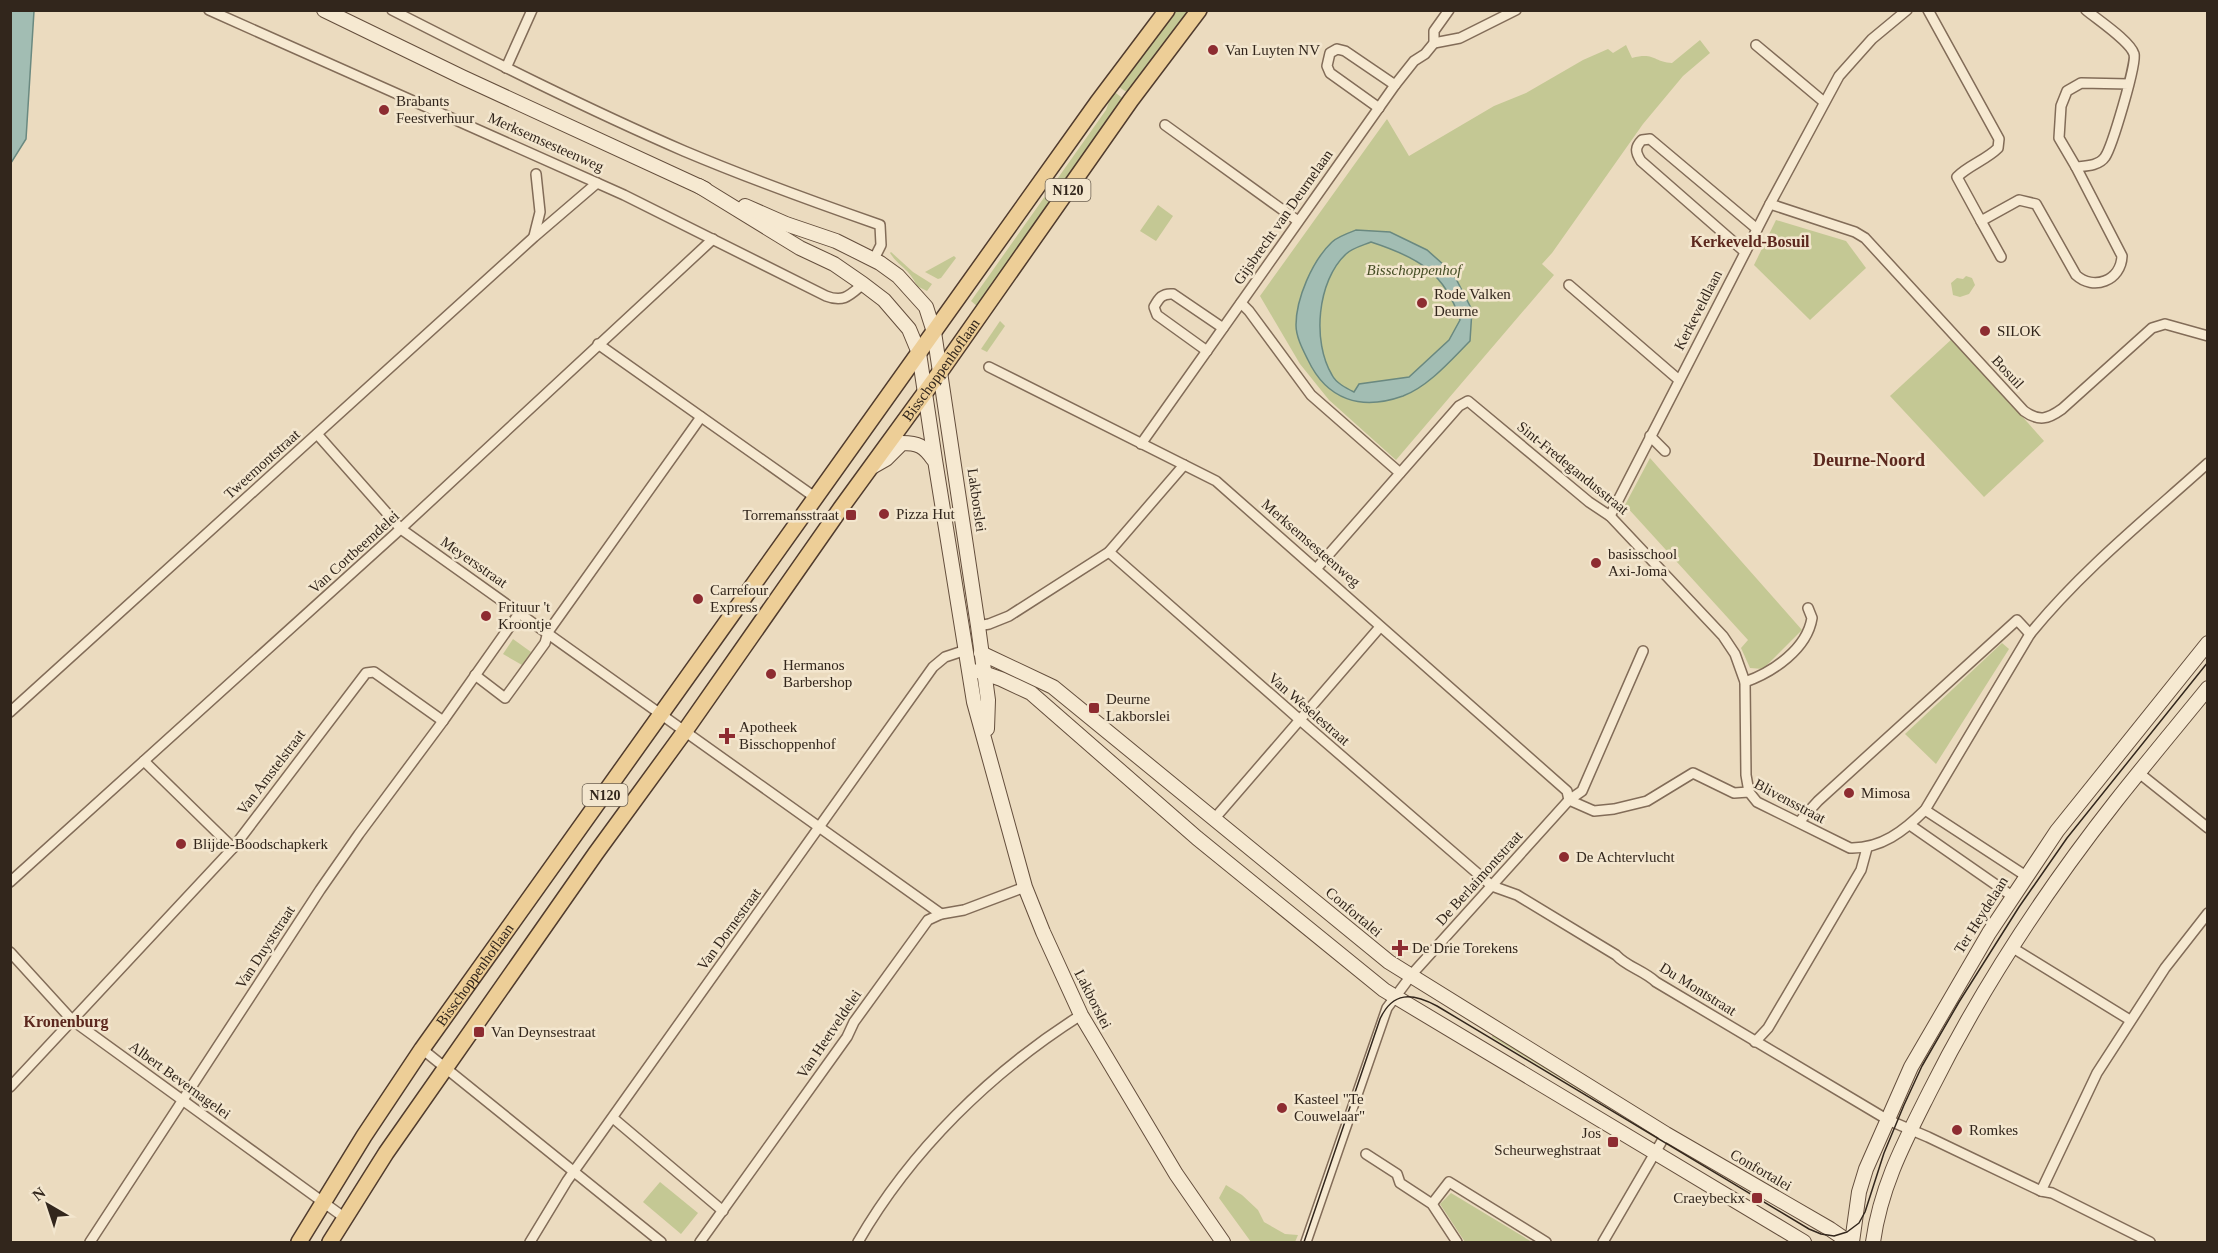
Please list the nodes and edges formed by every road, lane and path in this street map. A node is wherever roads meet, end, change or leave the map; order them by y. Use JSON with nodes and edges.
{"nodes":[{"id":1,"x":209,"y":10,"type":"edge"},
{"id":2,"x":324,"y":10,"type":"edge"},
{"id":3,"x":392,"y":10,"type":"edge"},
{"id":4,"x":532,"y":10,"type":"edge"},
{"id":5,"x":1167,"y":10,"type":"edge"},
{"id":6,"x":1199,"y":10,"type":"edge"},
{"id":7,"x":1449,"y":10,"type":"edge"},
{"id":8,"x":1516,"y":10,"type":"edge"},
{"id":9,"x":1907,"y":10,"type":"edge"},
{"id":10,"x":1928,"y":10,"type":"edge"},
{"id":11,"x":2086,"y":10,"type":"edge"},
{"id":12,"x":1434,"y":43,"type":"junction"},
{"id":13,"x":1756,"y":45,"type":"dead end"},
{"id":14,"x":506,"y":68,"type":"junction"},
{"id":15,"x":2129,"y":84,"type":"junction"},
{"id":16,"x":1395,"y":85,"type":"junction"},
{"id":17,"x":1824,"y":102,"type":"junction"},
{"id":18,"x":1379,"y":108,"type":"junction"},
{"id":19,"x":1165,"y":125,"type":"dead end"},
{"id":20,"x":2076,"y":167,"type":"junction"},
{"id":21,"x":536,"y":174,"type":"dead end"},
{"id":22,"x":597,"y":183,"type":"junction"},
{"id":23,"x":699,"y":186,"type":"junction"},
{"id":24,"x":1770,"y":204,"type":"junction"},
{"id":25,"x":1298,"y":221,"type":"junction"},
{"id":26,"x":1981,"y":221,"type":"junction"},
{"id":27,"x":1757,"y":230,"type":"junction"},
{"id":28,"x":534,"y":237,"type":"junction"},
{"id":29,"x":713,"y":239,"type":"junction"},
{"id":30,"x":1745,"y":252,"type":"junction"},
{"id":31,"x":2001,"y":257,"type":"dead end"},
{"id":32,"x":874,"y":259,"type":"junction"},
{"id":33,"x":863,"y":284,"type":"junction"},
{"id":34,"x":1569,"y":285,"type":"dead end"},
{"id":35,"x":1241,"y":303,"type":"junction"},
{"id":36,"x":1223,"y":328,"type":"junction"},
{"id":37,"x":934,"y":332,"type":"junction"},
{"id":38,"x":2208,"y":336,"type":"edge"},
{"id":39,"x":598,"y":344,"type":"junction"},
{"id":40,"x":1207,"y":351,"type":"junction"},
{"id":41,"x":919,"y":353,"type":"junction"},
{"id":42,"x":989,"y":368,"type":"dead end"},
{"id":43,"x":940,"y":372,"type":"junction"},
{"id":44,"x":1679,"y":380,"type":"junction"},
{"id":45,"x":925,"y":391,"type":"junction"},
{"id":46,"x":700,"y":417,"type":"junction"},
{"id":47,"x":317,"y":434,"type":"junction"},
{"id":48,"x":1650,"y":436,"type":"junction"},
{"id":49,"x":1141,"y":444,"type":"junction"},
{"id":50,"x":1665,"y":451,"type":"dead end"},
{"id":51,"x":934,"y":460,"type":"junction"},
{"id":52,"x":2208,"y":463,"type":"edge"},
{"id":53,"x":1184,"y":465,"type":"junction"},
{"id":54,"x":868,"y":470,"type":"junction"},
{"id":55,"x":1400,"y":473,"type":"junction"},
{"id":56,"x":960,"y":497,"type":"junction"},
{"id":57,"x":816,"y":498,"type":"junction"},
{"id":58,"x":941,"y":499,"type":"junction"},
{"id":59,"x":1610,"y":516,"type":"junction"},
{"id":60,"x":401,"y":529,"type":"junction"},
{"id":61,"x":1109,"y":552,"type":"junction"},
{"id":62,"x":1316,"y":569,"type":"junction"},
{"id":63,"x":1808,"y":608,"type":"dead end"},
{"id":64,"x":520,"y":612,"type":"junction"},
{"id":65,"x":978,"y":626,"type":"junction"},
{"id":66,"x":1380,"y":627,"type":"junction"},
{"id":67,"x":548,"y":632,"type":"junction"},
{"id":68,"x":2030,"y":634,"type":"junction"},
{"id":69,"x":2208,"y":643,"type":"edge"},
{"id":70,"x":966,"y":650,"type":"junction"},
{"id":71,"x":1643,"y":651,"type":"dead end"},
{"id":72,"x":981,"y":653,"type":"junction"},
{"id":73,"x":969,"y":667,"type":"junction"},
{"id":74,"x":983,"y":673,"type":"junction"},
{"id":75,"x":475,"y":675,"type":"junction"},
{"id":76,"x":1037,"y":680,"type":"junction"},
{"id":77,"x":1745,"y":682,"type":"junction"},
{"id":78,"x":2208,"y":688,"type":"edge"},
{"id":79,"x":1030,"y":693,"type":"junction"},
{"id":80,"x":10,"y":712,"type":"edge"},
{"id":81,"x":662,"y":714,"type":"junction"},
{"id":82,"x":1300,"y":720,"type":"junction"},
{"id":83,"x":443,"y":721,"type":"junction"},
{"id":84,"x":685,"y":731,"type":"junction"},
{"id":85,"x":987,"y":745,"type":"junction"},
{"id":86,"x":144,"y":761,"type":"junction"},
{"id":87,"x":2139,"y":773,"type":"junction"},
{"id":88,"x":1749,"y":792,"type":"junction"},
{"id":89,"x":1569,"y":800,"type":"junction"},
{"id":90,"x":1925,"y":810,"type":"junction"},
{"id":91,"x":1215,"y":818,"type":"junction"},
{"id":92,"x":1799,"y":822,"type":"junction"},
{"id":93,"x":1910,"y":825,"type":"junction"},
{"id":94,"x":820,"y":827,"type":"junction"},
{"id":95,"x":2208,"y":828,"type":"edge"},
{"id":96,"x":233,"y":848,"type":"junction"},
{"id":97,"x":1867,"y":848,"type":"junction"},
{"id":98,"x":2026,"y":876,"type":"junction"},
{"id":99,"x":10,"y":882,"type":"edge"},
{"id":100,"x":1492,"y":886,"type":"junction"},
{"id":101,"x":1022,"y":888,"type":"junction"},
{"id":102,"x":2012,"y":896,"type":"junction"},
{"id":103,"x":2208,"y":913,"type":"edge"},
{"id":104,"x":941,"y":914,"type":"junction"},
{"id":105,"x":2013,"y":948,"type":"junction"},
{"id":106,"x":10,"y":952,"type":"edge"},
{"id":107,"x":1411,"y":976,"type":"junction"},
{"id":108,"x":1395,"y":998,"type":"junction"},
{"id":109,"x":1077,"y":1018,"type":"junction"},
{"id":110,"x":72,"y":1020,"type":"junction"},
{"id":111,"x":2130,"y":1020,"type":"junction"},
{"id":112,"x":1755,"y":1042,"type":"junction"},
{"id":113,"x":422,"y":1049,"type":"junction"},
{"id":114,"x":446,"y":1066,"type":"junction"},
{"id":115,"x":10,"y":1087,"type":"edge"},
{"id":116,"x":183,"y":1101,"type":"junction"},
{"id":117,"x":612,"y":1118,"type":"junction"},
{"id":118,"x":1888,"y":1120,"type":"junction"},
{"id":119,"x":1910,"y":1129,"type":"junction"},
{"id":120,"x":1666,"y":1134,"type":"junction"},
{"id":121,"x":1656,"y":1153,"type":"junction"},
{"id":122,"x":1366,"y":1154,"type":"dead end"},
{"id":123,"x":574,"y":1171,"type":"junction"},
{"id":124,"x":2041,"y":1191,"type":"junction"},
{"id":125,"x":323,"y":1203,"type":"junction"},
{"id":126,"x":1432,"y":1204,"type":"junction"},
{"id":127,"x":723,"y":1211,"type":"junction"},
{"id":128,"x":345,"y":1218,"type":"junction"},
{"id":129,"x":90,"y":1242,"type":"edge"},
{"id":130,"x":299,"y":1242,"type":"edge"},
{"id":131,"x":330,"y":1242,"type":"edge"},
{"id":132,"x":530,"y":1242,"type":"edge"},
{"id":133,"x":661,"y":1242,"type":"edge"},
{"id":134,"x":700,"y":1242,"type":"edge"},
{"id":135,"x":860,"y":1242,"type":"edge"},
{"id":136,"x":1223,"y":1242,"type":"edge"},
{"id":137,"x":1306,"y":1242,"type":"edge"},
{"id":138,"x":1457,"y":1242,"type":"edge"},
{"id":139,"x":1546,"y":1242,"type":"edge"},
{"id":140,"x":1603,"y":1242,"type":"edge"},
{"id":141,"x":1804,"y":1242,"type":"edge"},
{"id":142,"x":1851,"y":1242,"type":"edge"},
{"id":143,"x":1873,"y":1242,"type":"edge"},
{"id":144,"x":2150,"y":1242,"type":"edge"}],
"edges":[{"from":1,"to":22,"type":"street","name":"Merksemsesteenweg"},
{"from":2,"to":23,"type":"street","name":"Merksemsesteenweg"},
{"from":3,"to":14,"type":"street"},
{"from":4,"to":14,"type":"street"},
{"from":5,"to":37,"type":"main road","name":"Bisschoppenhoflaan","number":"N120"},
{"from":6,"to":43,"type":"main road","name":"Bisschoppenhoflaan","number":"N120"},
{"from":7,"to":12,"type":"street","name":"Gijsbrecht van Deurnelaan"},
{"from":8,"to":12,"type":"street"},
{"from":9,"to":17,"type":"street","name":"Kerkeveldlaan"},
{"from":10,"to":26,"type":"street"},
{"from":11,"to":15,"type":"street"},
{"from":12,"to":16,"type":"street","name":"Gijsbrecht van Deurnelaan"},
{"from":13,"to":17,"type":"street"},
{"from":14,"to":32,"type":"street"},
{"from":15,"to":20,"type":"street"},
{"from":15,"to":20,"type":"street"},
{"from":16,"to":18,"type":"street","name":"Gijsbrecht van Deurnelaan"},
{"from":16,"to":18,"type":"street"},
{"from":17,"to":24,"type":"street","name":"Kerkeveldlaan"},
{"from":18,"to":25,"type":"street","name":"Gijsbrecht van Deurnelaan"},
{"from":19,"to":25,"type":"street"},
{"from":20,"to":26,"type":"street"},
{"from":21,"to":28,"type":"street"},
{"from":22,"to":28,"type":"street","name":"Tweemontstraat"},
{"from":22,"to":29,"type":"street","name":"Merksemsesteenweg"},
{"from":23,"to":32,"type":"street","name":"Merksemsesteenweg"},
{"from":23,"to":33,"type":"street","name":"Merksemsesteenweg"},
{"from":24,"to":27,"type":"street","name":"Kerkeveldlaan"},
{"from":24,"to":38,"type":"street","name":"Bosuil"},
{"from":25,"to":35,"type":"street","name":"Gijsbrecht van Deurnelaan"},
{"from":26,"to":31,"type":"street"},
{"from":27,"to":30,"type":"street","name":"Kerkeveldlaan"},
{"from":27,"to":30,"type":"street"},
{"from":28,"to":47,"type":"street","name":"Tweemontstraat"},
{"from":29,"to":33,"type":"street","name":"Merksemsesteenweg"},
{"from":29,"to":39,"type":"street","name":"Van Cortbeemdelei"},
{"from":30,"to":44,"type":"street","name":"Kerkeveldlaan"},
{"from":32,"to":37,"type":"street","name":"Merksemsesteenweg"},
{"from":33,"to":41,"type":"street","name":"Merksemsesteenweg"},
{"from":34,"to":44,"type":"street"},
{"from":35,"to":36,"type":"street","name":"Gijsbrecht van Deurnelaan"},
{"from":35,"to":55,"type":"street"},
{"from":36,"to":40,"type":"street","name":"Gijsbrecht van Deurnelaan"},
{"from":36,"to":40,"type":"street"},
{"from":37,"to":41,"type":"main road","name":"Bisschoppenhoflaan","number":"N120"},
{"from":37,"to":43,"type":"street","name":"Lakborslei"},
{"from":39,"to":46,"type":"street"},
{"from":39,"to":60,"type":"street","name":"Van Cortbeemdelei"},
{"from":40,"to":49,"type":"street","name":"Gijsbrecht van Deurnelaan"},
{"from":41,"to":45,"type":"street","name":"Merksemsesteenweg"},
{"from":41,"to":57,"type":"main road","name":"Bisschoppenhoflaan","number":"N120"},
{"from":42,"to":49,"type":"street","name":"Merksemsesteenweg"},
{"from":43,"to":45,"type":"main road","name":"Bisschoppenhoflaan","number":"N120"},
{"from":43,"to":56,"type":"street","name":"Lakborslei"},
{"from":44,"to":48,"type":"street","name":"Kerkeveldlaan"},
{"from":45,"to":51,"type":"street","name":"Lakborslei"},
{"from":45,"to":54,"type":"main road","name":"Bisschoppenhoflaan","number":"N120"},
{"from":46,"to":57,"type":"street"},
{"from":46,"to":67,"type":"street"},
{"from":47,"to":60,"type":"street","name":"Meyersstraat"},
{"from":47,"to":80,"type":"street","name":"Tweemontstraat"},
{"from":48,"to":50,"type":"street"},
{"from":48,"to":59,"type":"street","name":"Kerkeveldlaan"},
{"from":49,"to":53,"type":"street","name":"Merksemsesteenweg"},
{"from":51,"to":54,"type":"street"},
{"from":51,"to":58,"type":"street","name":"Lakborslei"},
{"from":52,"to":68,"type":"street"},
{"from":53,"to":61,"type":"street"},
{"from":53,"to":62,"type":"street","name":"Merksemsesteenweg"},
{"from":54,"to":84,"type":"main road","name":"Bisschoppenhoflaan","number":"N120"},
{"from":55,"to":59,"type":"street","name":"Sint-Fredegandusstraat"},
{"from":55,"to":62,"type":"street","name":"Sint-Fredegandusstraat"},
{"from":56,"to":58,"type":"street"},
{"from":56,"to":65,"type":"street","name":"Lakborslei"},
{"from":57,"to":81,"type":"main road","name":"Bisschoppenhoflaan","number":"N120"},
{"from":58,"to":70,"type":"street","name":"Lakborslei"},
{"from":59,"to":77,"type":"street","name":"Sint-Fredegandusstraat"},
{"from":60,"to":64,"type":"street","name":"Meyersstraat"},
{"from":60,"to":86,"type":"street","name":"Van Cortbeemdelei"},
{"from":61,"to":65,"type":"street"},
{"from":61,"to":82,"type":"street","name":"Van Weselestraat"},
{"from":62,"to":66,"type":"street","name":"Merksemsesteenweg"},
{"from":63,"to":77,"type":"street"},
{"from":64,"to":67,"type":"street","name":"Meyersstraat"},
{"from":64,"to":75,"type":"street","name":"Van Duyststraat"},
{"from":65,"to":72,"type":"street","name":"Lakborslei"},
{"from":66,"to":82,"type":"street"},
{"from":66,"to":89,"type":"street","name":"Merksemsesteenweg"},
{"from":67,"to":75,"type":"street"},
{"from":67,"to":81,"type":"street","name":"Meyersstraat"},
{"from":68,"to":90,"type":"street"},
{"from":68,"to":92,"type":"street"},
{"from":69,"to":98,"type":"street","name":"Ter Heydelaan"},
{"from":70,"to":73,"type":"street","name":"Lakborslei"},
{"from":70,"to":94,"type":"street","name":"Van Dornestraat"},
{"from":71,"to":89,"type":"street","name":"De Berlaimontstraat"},
{"from":72,"to":74,"type":"street","name":"Lakborslei"},
{"from":72,"to":76,"type":"street","name":"Confortalei"},
{"from":73,"to":74,"type":"street"},
{"from":73,"to":85,"type":"street","name":"Lakborslei"},
{"from":74,"to":79,"type":"street"},
{"from":74,"to":85,"type":"street","name":"Lakborslei"},
{"from":75,"to":83,"type":"street","name":"Van Duyststraat"},
{"from":76,"to":79,"type":"street"},
{"from":76,"to":91,"type":"street","name":"Confortalei"},
{"from":77,"to":88,"type":"street","name":"Sint-Fredegandusstraat"},
{"from":78,"to":87,"type":"street"},
{"from":79,"to":108,"type":"street"},
{"from":81,"to":84,"type":"street"},
{"from":81,"to":113,"type":"main road","name":"Bisschoppenhoflaan","number":"N120"},
{"from":82,"to":91,"type":"street"},
{"from":82,"to":100,"type":"street","name":"Van Weselestraat"},
{"from":83,"to":96,"type":"street","name":"Van Amstelstraat"},
{"from":83,"to":116,"type":"street","name":"Van Duyststraat"},
{"from":84,"to":94,"type":"street"},
{"from":84,"to":114,"type":"main road","name":"Bisschoppenhoflaan","number":"N120"},
{"from":85,"to":101,"type":"street","name":"Lakborslei"},
{"from":86,"to":96,"type":"street"},
{"from":86,"to":99,"type":"street","name":"Van Cortbeemdelei"},
{"from":87,"to":95,"type":"street"},
{"from":87,"to":105,"type":"street"},
{"from":88,"to":89,"type":"street","name":"Blivensstraat"},
{"from":88,"to":92,"type":"street","name":"Blivensstraat"},
{"from":89,"to":100,"type":"street","name":"De Berlaimontstraat"},
{"from":90,"to":93,"type":"street"},
{"from":90,"to":98,"type":"street"},
{"from":91,"to":107,"type":"street","name":"Confortalei"},
{"from":92,"to":97,"type":"street","name":"Blivensstraat"},
{"from":93,"to":97,"type":"street"},
{"from":93,"to":102,"type":"street"},
{"from":94,"to":104,"type":"street"},
{"from":94,"to":117,"type":"street","name":"Van Dornestraat"},
{"from":96,"to":110,"type":"street","name":"Van Amstelstraat"},
{"from":97,"to":112,"type":"street"},
{"from":98,"to":102,"type":"street","name":"Ter Heydelaan"},
{"from":100,"to":107,"type":"street","name":"De Berlaimontstraat"},
{"from":100,"to":112,"type":"street","name":"Du Montstraat"},
{"from":101,"to":104,"type":"street","name":"Van Heetveldelei"},
{"from":101,"to":109,"type":"street","name":"Lakborslei"},
{"from":102,"to":118,"type":"street","name":"Ter Heydelaan"},
{"from":103,"to":111,"type":"street"},
{"from":104,"to":127,"type":"street","name":"Van Heetveldelei"},
{"from":105,"to":111,"type":"street"},
{"from":105,"to":119,"type":"street"},
{"from":106,"to":110,"type":"street","name":"Albert Bevernagelei"},
{"from":107,"to":108,"type":"street","name":"De Berlaimontstraat"},
{"from":107,"to":120,"type":"street","name":"Confortalei"},
{"from":108,"to":121,"type":"street"},
{"from":108,"to":137,"type":"street","name":"De Berlaimontstraat"},
{"from":109,"to":135,"type":"street"},
{"from":109,"to":136,"type":"street","name":"Lakborslei"},
{"from":110,"to":115,"type":"street","name":"Van Amstelstraat"},
{"from":110,"to":116,"type":"street","name":"Albert Bevernagelei"},
{"from":111,"to":124,"type":"street"},
{"from":112,"to":118,"type":"street","name":"Du Montstraat"},
{"from":113,"to":114,"type":"street"},
{"from":113,"to":125,"type":"main road","name":"Bisschoppenhoflaan","number":"N120"},
{"from":114,"to":123,"type":"street"},
{"from":114,"to":128,"type":"main road","name":"Bisschoppenhoflaan","number":"N120"},
{"from":116,"to":125,"type":"street","name":"Albert Bevernagelei"},
{"from":116,"to":129,"type":"street","name":"Van Duyststraat"},
{"from":117,"to":123,"type":"street","name":"Van Dornestraat"},
{"from":117,"to":127,"type":"street"},
{"from":118,"to":119,"type":"street","name":"Du Montstraat"},
{"from":118,"to":142,"type":"street","name":"Ter Heydelaan"},
{"from":119,"to":124,"type":"street","name":"Du Montstraat"},
{"from":119,"to":143,"type":"street"},
{"from":120,"to":121,"type":"street"},
{"from":120,"to":142,"type":"street","name":"Confortalei"},
{"from":121,"to":140,"type":"street"},
{"from":121,"to":141,"type":"street"},
{"from":122,"to":126,"type":"street"},
{"from":123,"to":132,"type":"street","name":"Van Dornestraat"},
{"from":123,"to":133,"type":"street"},
{"from":124,"to":144,"type":"street","name":"Du Montstraat"},
{"from":125,"to":128,"type":"street","name":"Albert Bevernagelei"},
{"from":125,"to":130,"type":"main road","name":"Bisschoppenhoflaan","number":"N120"},
{"from":126,"to":138,"type":"street"},
{"from":126,"to":139,"type":"street"},
{"from":127,"to":134,"type":"street","name":"Van Heetveldelei"},
{"from":128,"to":131,"type":"main road","name":"Bisschoppenhoflaan","number":"N120"}]}
